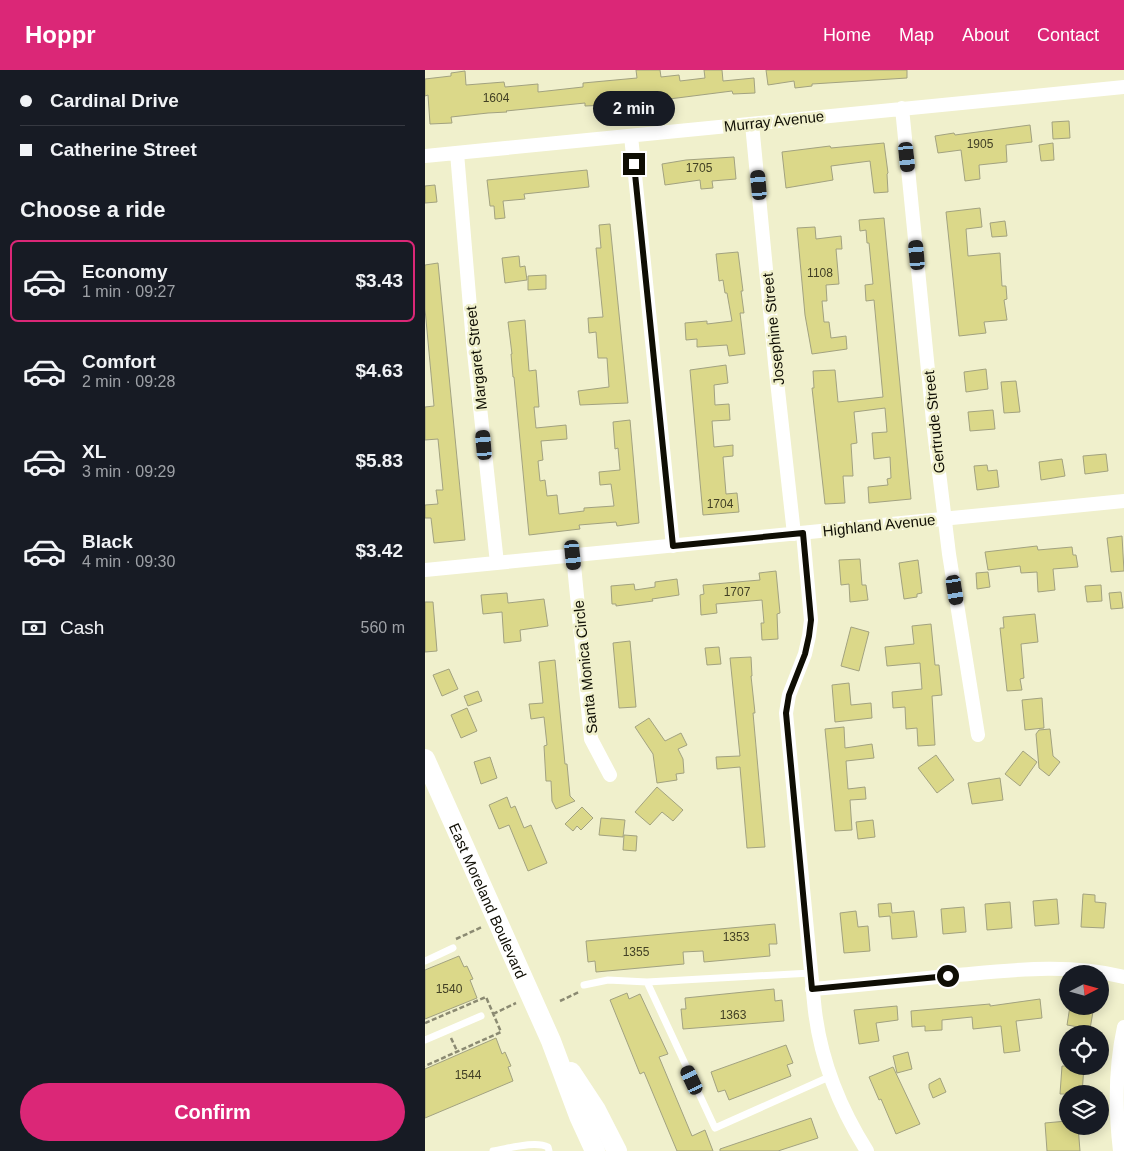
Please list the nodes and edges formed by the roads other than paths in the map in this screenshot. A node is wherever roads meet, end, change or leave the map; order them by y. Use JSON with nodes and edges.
{"nodes":[{"id":1,"x":1124,"y":87,"type":"edge"},
{"id":2,"x":902,"y":108,"type":"junction"},
{"id":3,"x":752,"y":124,"type":"junction"},
{"id":4,"x":631,"y":136,"type":"junction"},
{"id":5,"x":457,"y":153,"type":"junction"},
{"id":6,"x":425,"y":156,"type":"edge"},
{"id":7,"x":1124,"y":501,"type":"edge"},
{"id":8,"x":944,"y":519,"type":"junction"},
{"id":9,"x":799,"y":533,"type":"junction"},
{"id":10,"x":673,"y":546,"type":"junction"},
{"id":11,"x":573,"y":555,"type":"junction"},
{"id":12,"x":497,"y":563,"type":"junction"},
{"id":13,"x":425,"y":570,"type":"edge"},
{"id":14,"x":978,"y":735,"type":"dead end"},
{"id":15,"x":425,"y":759,"type":"edge"},
{"id":16,"x":610,"y":775,"type":"dead end"},
{"id":17,"x":453,"y":948,"type":"dead end"},
{"id":18,"x":425,"y":961,"type":"edge"},
{"id":19,"x":811,"y":973,"type":"junction"},
{"id":20,"x":1124,"y":977,"type":"edge"},
{"id":21,"x":647,"y":982,"type":"junction"},
{"id":22,"x":584,"y":985,"type":"road end"},
{"id":23,"x":812,"y":989,"type":"junction"},
{"id":24,"x":481,"y":1016,"type":"dead end"},
{"id":25,"x":1124,"y":1027,"type":"edge"},
{"id":26,"x":425,"y":1040,"type":"edge"},
{"id":27,"x":551,"y":1041,"type":"junction"},
{"id":28,"x":829,"y":1077,"type":"junction"},
{"id":29,"x":535,"y":1144,"type":"junction"},
{"id":30,"x":493,"y":1151,"type":"edge"},
{"id":31,"x":517,"y":1151,"type":"edge"},
{"id":32,"x":549,"y":1151,"type":"edge"},
{"id":33,"x":595,"y":1151,"type":"edge"},
{"id":34,"x":617,"y":1151,"type":"edge"},
{"id":35,"x":867,"y":1151,"type":"edge"},
{"id":36,"x":1120,"y":1151,"type":"edge"}],
"edges":[{"from":1,"to":2,"type":"street","name":"Murray Avenue"},
{"from":2,"to":3,"type":"street","name":"Murray Avenue"},
{"from":2,"to":8,"type":"street","name":"Gertrude Street"},
{"from":3,"to":4,"type":"street","name":"Murray Avenue"},
{"from":3,"to":9,"type":"street","name":"Josephine Street"},
{"from":4,"to":5,"type":"street","name":"Murray Avenue"},
{"from":4,"to":10,"type":"street"},
{"from":5,"to":6,"type":"street","name":"Murray Avenue"},
{"from":5,"to":12,"type":"street","name":"Margaret Street"},
{"from":7,"to":8,"type":"street","name":"Highland Avenue"},
{"from":8,"to":9,"type":"street","name":"Highland Avenue"},
{"from":8,"to":14,"type":"street","name":"Gertrude Street"},
{"from":9,"to":10,"type":"street","name":"Highland Avenue"},
{"from":9,"to":19,"type":"street","name":"Josephine Street"},
{"from":10,"to":11,"type":"street","name":"Highland Avenue"},
{"from":11,"to":12,"type":"street","name":"Highland Avenue"},
{"from":11,"to":16,"type":"street","name":"Santa Monica Circle"},
{"from":12,"to":13,"type":"street","name":"Highland Avenue"},
{"from":15,"to":27,"type":"main road","name":"East Moreland Boulevard"},
{"from":17,"to":18,"type":"lane"},
{"from":19,"to":21,"type":"lane"},
{"from":19,"to":23,"type":"street","name":"Josephine Street"},
{"from":20,"to":23,"type":"street"},
{"from":21,"to":22,"type":"lane"},
{"from":21,"to":28,"type":"lane"},
{"from":23,"to":28,"type":"street","name":"Josephine Street"},
{"from":24,"to":26,"type":"lane"},
{"from":25,"to":36,"type":"street"},
{"from":27,"to":33,"type":"main road","name":"East Moreland Boulevard"},
{"from":27,"to":34,"type":"main road","name":"East Moreland Boulevard"},
{"from":28,"to":35,"type":"street","name":"Josephine Street"},
{"from":29,"to":30,"type":"lane"},
{"from":29,"to":31,"type":"lane"},
{"from":29,"to":32,"type":"lane"}]}
